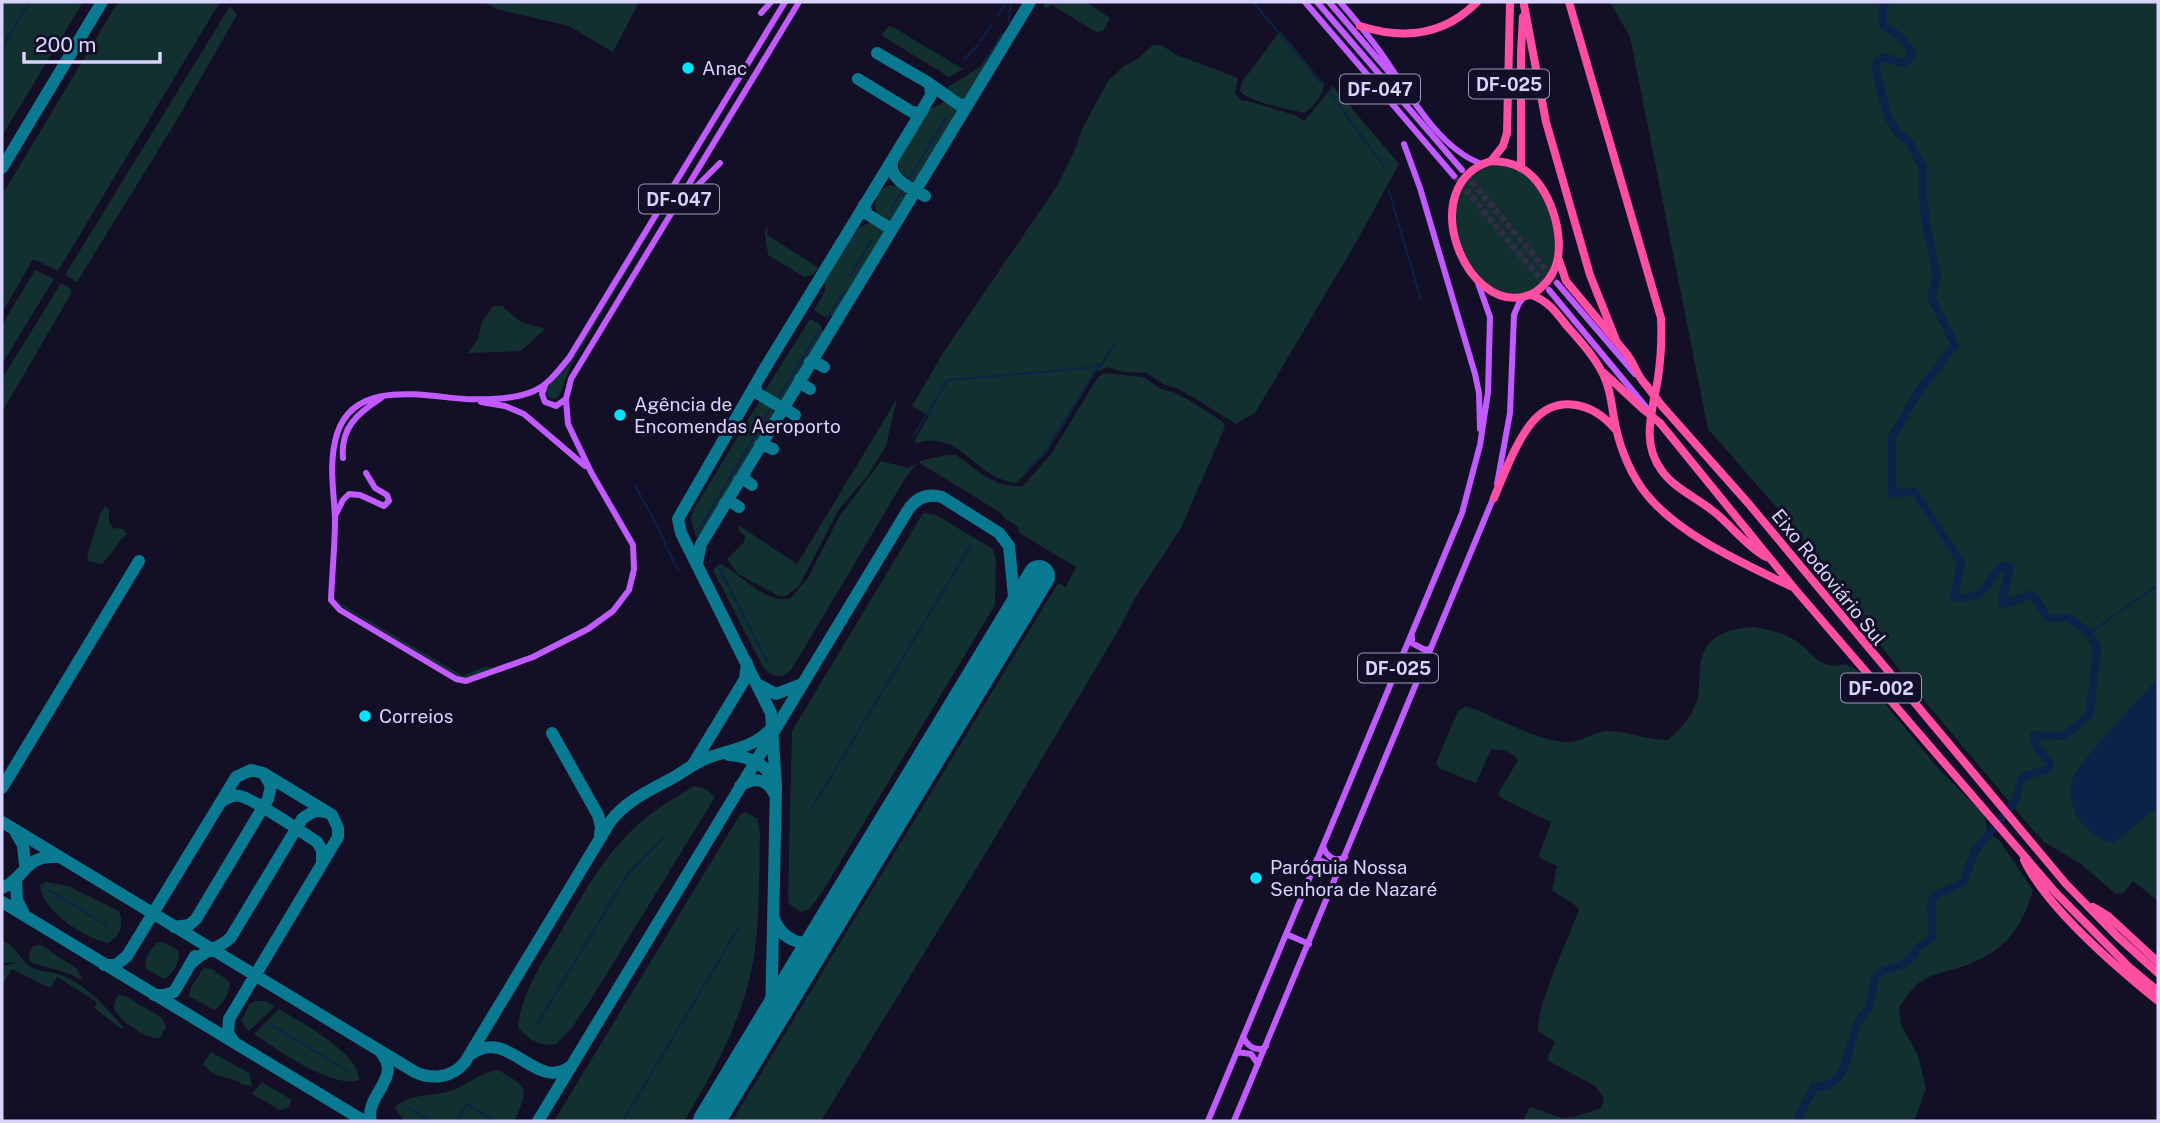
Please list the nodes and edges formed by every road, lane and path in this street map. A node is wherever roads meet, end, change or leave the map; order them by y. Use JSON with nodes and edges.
{"nodes":[{"id":1,"x":771,"y":2,"type":"edge"},
{"id":2,"x":785,"y":2,"type":"edge"},
{"id":3,"x":799,"y":2,"type":"edge"},
{"id":4,"x":1305,"y":2,"type":"edge"},
{"id":5,"x":1317,"y":2,"type":"edge"},
{"id":6,"x":1329,"y":2,"type":"edge"},
{"id":7,"x":1340,"y":2,"type":"edge"},
{"id":8,"x":1477,"y":2,"type":"edge"},
{"id":9,"x":1510,"y":2,"type":"edge"},
{"id":10,"x":1569,"y":2,"type":"edge"},
{"id":11,"x":1524,"y":3,"type":"edge"},
{"id":12,"x":761,"y":13,"type":"dead end"},
{"id":13,"x":1360,"y":26,"type":"junction"},
{"id":14,"x":755,"y":50,"type":"junction"},
{"id":15,"x":765,"y":56,"type":"junction"},
{"id":16,"x":746,"y":66,"type":"junction"},
{"id":17,"x":753,"y":76,"type":"junction"},
{"id":18,"x":1405,"y":89,"type":"junction"},
{"id":19,"x":1404,"y":144,"type":"dead end"},
{"id":20,"x":719,"y":163,"type":"dead end"},
{"id":21,"x":1486,"y":163,"type":"junction"},
{"id":22,"x":1521,"y":167,"type":"junction"},
{"id":23,"x":1462,"y":170,"type":"tunnel mouth"},
{"id":24,"x":1454,"y":176,"type":"tunnel mouth"},
{"id":25,"x":673,"y":211,"type":"junction"},
{"id":26,"x":646,"y":233,"type":"junction"},
{"id":27,"x":654,"y":240,"type":"junction"},
{"id":28,"x":637,"y":245,"type":"junction"},
{"id":29,"x":646,"y":253,"type":"junction"},
{"id":30,"x":1559,"y":260,"type":"junction"},
{"id":31,"x":1557,"y":283,"type":"tunnel mouth"},
{"id":32,"x":1478,"y":284,"type":"junction"},
{"id":33,"x":1549,"y":290,"type":"tunnel mouth"},
{"id":34,"x":1527,"y":296,"type":"junction"},
{"id":35,"x":1616,"y":340,"type":"junction"},
{"id":36,"x":1602,"y":370,"type":"junction"},
{"id":37,"x":1636,"y":376,"type":"junction"},
{"id":38,"x":545,"y":385,"type":"junction"},
{"id":39,"x":386,"y":395,"type":"junction"},
{"id":40,"x":467,"y":399,"type":"junction"},
{"id":41,"x":566,"y":399,"type":"junction"},
{"id":42,"x":1645,"y":408,"type":"junction"},
{"id":43,"x":1616,"y":429,"type":"junction"},
{"id":44,"x":1480,"y":445,"type":"junction"},
{"id":45,"x":342,"y":458,"type":"dead end"},
{"id":46,"x":591,"y":472,"type":"junction"},
{"id":47,"x":366,"y":473,"type":"dead end"},
{"id":48,"x":1494,"y":498,"type":"junction"},
{"id":49,"x":335,"y":517,"type":"junction"},
{"id":50,"x":1771,"y":560,"type":"junction"},
{"id":51,"x":1794,"y":588,"type":"junction"},
{"id":52,"x":1412,"y":635,"type":"junction"},
{"id":53,"x":1431,"y":648,"type":"junction"},
{"id":54,"x":1401,"y":661,"type":"junction"},
{"id":55,"x":1423,"y":670,"type":"junction"},
{"id":56,"x":1323,"y":846,"type":"junction"},
{"id":57,"x":1345,"y":857,"type":"junction"},
{"id":58,"x":1317,"y":859,"type":"junction"},
{"id":59,"x":1338,"y":873,"type":"junction"},
{"id":60,"x":2084,"y":903,"type":"junction"},
{"id":61,"x":1286,"y":934,"type":"junction"},
{"id":62,"x":1309,"y":944,"type":"junction"},
{"id":63,"x":2158,"y":962,"type":"edge"},
{"id":64,"x":2158,"y":973,"type":"edge"},
{"id":65,"x":2154,"y":993,"type":"edge"},
{"id":66,"x":2158,"y":1003,"type":"edge"},
{"id":67,"x":1243,"y":1037,"type":"junction"},
{"id":68,"x":1266,"y":1046,"type":"junction"},
{"id":69,"x":1237,"y":1052,"type":"junction"},
{"id":70,"x":1258,"y":1064,"type":"junction"},
{"id":71,"x":1208,"y":1121,"type":"edge"},
{"id":72,"x":1234,"y":1121,"type":"edge"}],
"edges":[{"from":1,"to":12,"type":"main road"},
{"from":2,"to":14,"type":"main road","number":"DF-047"},
{"from":3,"to":15,"type":"main road","number":"DF-047"},
{"from":4,"to":24,"type":"main road","number":"DF-047"},
{"from":5,"to":23,"type":"main road","number":"DF-047"},
{"from":6,"to":18,"type":"main road"},
{"from":7,"to":13,"type":"main road"},
{"from":8,"to":13,"type":"highway"},
{"from":9,"to":21,"type":"highway","number":"DF-025"},
{"from":10,"to":50,"type":"highway"},
{"from":11,"to":22,"type":"highway","number":"DF-025"},
{"from":11,"to":35,"type":"highway"},
{"from":13,"to":18,"type":"main road"},
{"from":14,"to":15,"type":"main road"},
{"from":14,"to":16,"type":"main road","number":"DF-047"},
{"from":15,"to":17,"type":"main road","number":"DF-047"},
{"from":16,"to":17,"type":"main road"},
{"from":16,"to":26,"type":"main road","number":"DF-047"},
{"from":17,"to":25,"type":"main road","number":"DF-047"},
{"from":18,"to":21,"type":"main road"},
{"from":19,"to":44,"type":"main road"},
{"from":20,"to":25,"type":"main road"},
{"from":21,"to":22,"type":"highway"},
{"from":21,"to":32,"type":"highway","number":"DF-025"},
{"from":22,"to":30,"type":"highway"},
{"from":25,"to":27,"type":"main road","number":"DF-047"},
{"from":26,"to":27,"type":"main road"},
{"from":26,"to":28,"type":"main road","number":"DF-047"},
{"from":27,"to":29,"type":"main road","number":"DF-047"},
{"from":28,"to":29,"type":"main road"},
{"from":28,"to":38,"type":"main road","number":"DF-047"},
{"from":29,"to":41,"type":"main road","number":"DF-047"},
{"from":30,"to":34,"type":"highway","number":"DF-025"},
{"from":30,"to":35,"type":"highway"},
{"from":31,"to":37,"type":"main road"},
{"from":32,"to":34,"type":"highway"},
{"from":32,"to":44,"type":"main road","number":"DF-025"},
{"from":33,"to":42,"type":"main road"},
{"from":34,"to":36,"type":"highway","name":"Eixo Rodoviário Sul"},
{"from":34,"to":48,"type":"main road","number":"DF-025"},
{"from":35,"to":37,"type":"highway"},
{"from":36,"to":42,"type":"highway","name":"Eixo Rodoviário Sul"},
{"from":36,"to":43,"type":"highway"},
{"from":37,"to":60,"type":"highway","name":"Eixo Rodoviário Sul","number":"DF-002","bridge":true},
{"from":38,"to":40,"type":"main road","number":"DF-047"},
{"from":38,"to":41,"type":"main road"},
{"from":39,"to":40,"type":"main road","number":"DF-047"},
{"from":39,"to":45,"type":"main road"},
{"from":39,"to":49,"type":"main road","number":"DF-047"},
{"from":40,"to":46,"type":"main road"},
{"from":41,"to":46,"type":"main road","number":"DF-047"},
{"from":42,"to":50,"type":"highway","name":"Eixo Rodoviário Sul","number":"DF-002","bridge":true},
{"from":43,"to":48,"type":"highway"},
{"from":43,"to":51,"type":"highway"},
{"from":44,"to":52,"type":"main road","number":"DF-025"},
{"from":46,"to":49,"type":"main road","number":"DF-047"},
{"from":47,"to":49,"type":"main road"},
{"from":48,"to":53,"type":"main road","number":"DF-025"},
{"from":50,"to":51,"type":"highway","name":"Eixo Rodoviário Sul","number":"DF-002"},
{"from":51,"to":65,"type":"highway","name":"Eixo Rodoviário Sul","number":"DF-002"},
{"from":52,"to":53,"type":"main road"},
{"from":52,"to":54,"type":"main road","number":"DF-025"},
{"from":53,"to":55,"type":"main road","number":"DF-025"},
{"from":54,"to":55,"type":"main road"},
{"from":54,"to":56,"type":"main road","number":"DF-025"},
{"from":55,"to":57,"type":"main road","number":"DF-025"},
{"from":56,"to":57,"type":"main road"},
{"from":56,"to":58,"type":"main road","number":"DF-025"},
{"from":57,"to":59,"type":"main road","number":"DF-025"},
{"from":58,"to":59,"type":"main road"},
{"from":58,"to":61,"type":"main road","number":"DF-025"},
{"from":59,"to":62,"type":"main road","number":"DF-025"},
{"from":60,"to":63,"type":"highway"},
{"from":60,"to":64,"type":"highway","name":"Eixo Rodoviário Sul","number":"DF-002"},
{"from":61,"to":62,"type":"main road"},
{"from":61,"to":67,"type":"main road","number":"DF-025"},
{"from":62,"to":68,"type":"main road","number":"DF-025"},
{"from":65,"to":66,"type":"highway","name":"Eixo Rodoviário Sul"},
{"from":67,"to":68,"type":"main road"},
{"from":67,"to":69,"type":"main road","number":"DF-025"},
{"from":68,"to":70,"type":"main road","number":"DF-025"},
{"from":69,"to":70,"type":"main road"},
{"from":69,"to":71,"type":"main road","number":"DF-025"},
{"from":70,"to":72,"type":"main road","number":"DF-025"}]}
